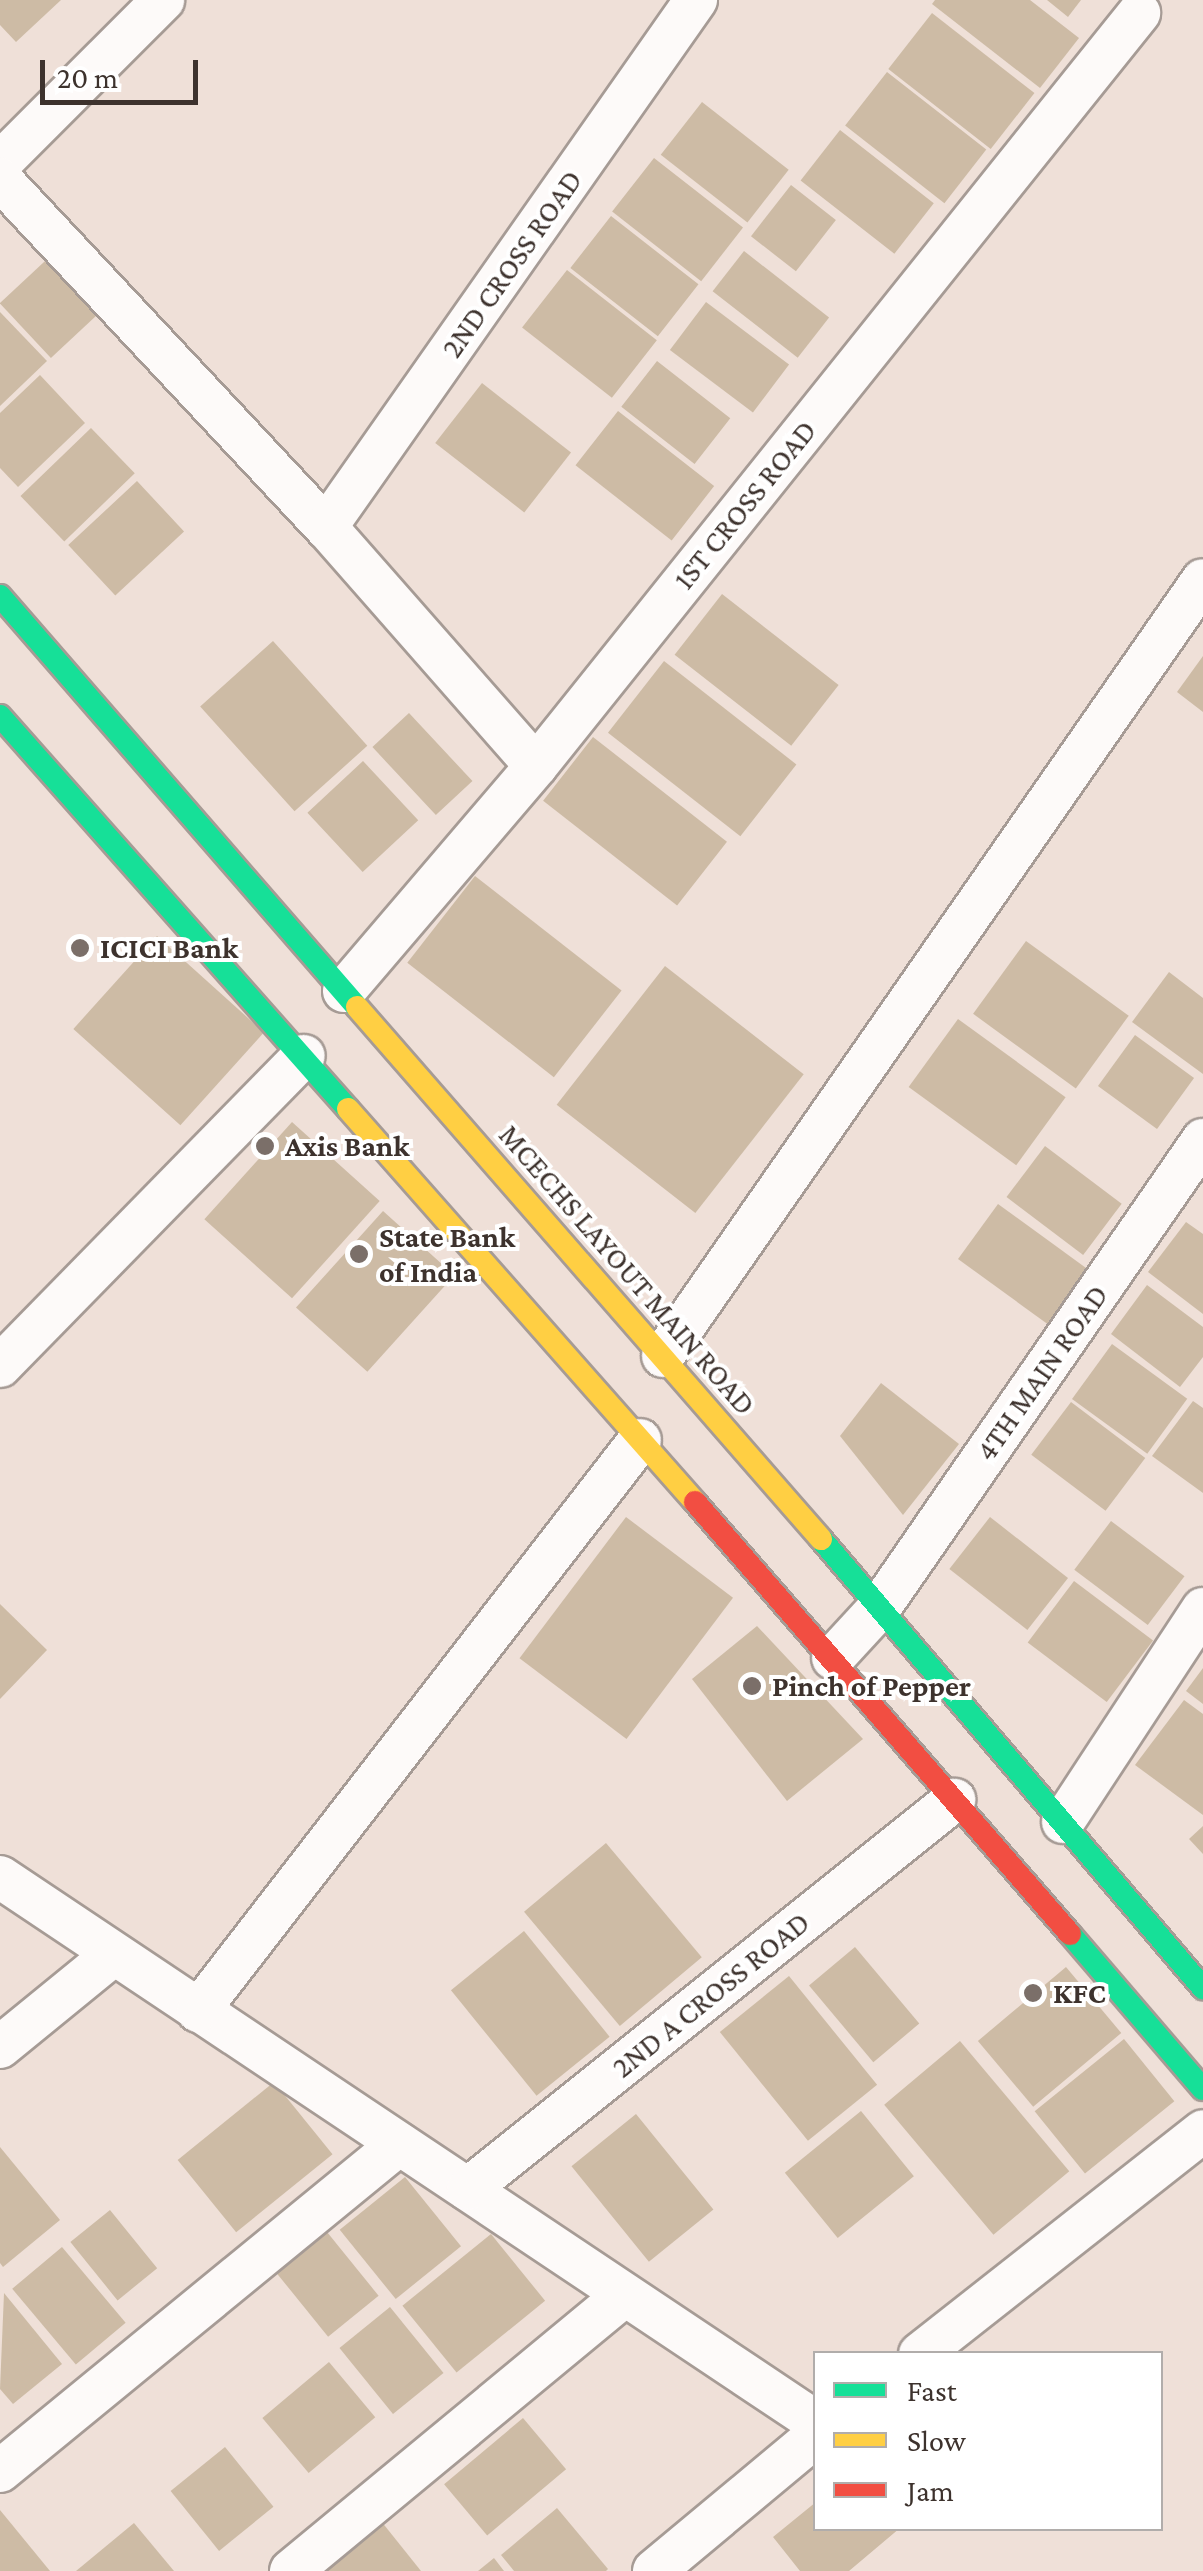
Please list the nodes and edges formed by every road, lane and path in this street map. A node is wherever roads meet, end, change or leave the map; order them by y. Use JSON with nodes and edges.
{"nodes":[{"id":1,"x":163,"y":0,"type":"edge"},
{"id":2,"x":696,"y":0,"type":"edge"},
{"id":3,"x":1139,"y":12,"type":"dead end"},
{"id":4,"x":0,"y":163,"type":"edge"},
{"id":5,"x":0,"y":179,"type":"edge"},
{"id":6,"x":326,"y":528,"type":"junction"},
{"id":7,"x":1203,"y":580,"type":"edge"},
{"id":8,"x":0,"y":596,"type":"edge"},
{"id":9,"x":8,"y":742,"type":"edge"},
{"id":10,"x":536,"y":766,"type":"junction"},
{"id":11,"x":344,"y":991,"type":"junction"},
{"id":12,"x":304,"y":1056,"type":"junction"},
{"id":13,"x":1203,"y":1140,"type":"edge"},
{"id":14,"x":663,"y":1356,"type":"junction"},
{"id":15,"x":0,"y":1366,"type":"edge"},
{"id":16,"x":640,"y":1440,"type":"junction"},
{"id":17,"x":880,"y":1606,"type":"junction"},
{"id":18,"x":1203,"y":1610,"type":"edge"},
{"id":19,"x":833,"y":1658,"type":"junction"},
{"id":20,"x":954,"y":1800,"type":"junction"},
{"id":21,"x":1063,"y":1822,"type":"junction"},
{"id":22,"x":0,"y":1877,"type":"edge"},
{"id":23,"x":114,"y":1954,"type":"junction"},
{"id":24,"x":1203,"y":1988,"type":"edge"},
{"id":25,"x":198,"y":2010,"type":"junction"},
{"id":26,"x":0,"y":2047,"type":"edge"},
{"id":27,"x":1203,"y":2089,"type":"edge"},
{"id":28,"x":1203,"y":2131,"type":"edge"},
{"id":29,"x":398,"y":2144,"type":"junction"},
{"id":30,"x":468,"y":2190,"type":"junction"},
{"id":31,"x":625,"y":2295,"type":"junction"},
{"id":32,"x":924,"y":2351,"type":"edge"},
{"id":33,"x":813,"y":2420,"type":"edge"},
{"id":34,"x":813,"y":2438,"type":"edge"},
{"id":35,"x":0,"y":2471,"type":"edge"},
{"id":36,"x":291,"y":2571,"type":"edge"},
{"id":37,"x":654,"y":2571,"type":"edge"}],
"edges":[{"from":1,"to":4,"type":"street"},
{"from":2,"to":6,"type":"street","name":"2ND CROSS ROAD"},
{"from":3,"to":10,"type":"street","name":"1ST CROSS ROAD"},
{"from":5,"to":6,"type":"street"},
{"from":6,"to":10,"type":"street"},
{"from":7,"to":14,"type":"street"},
{"from":8,"to":11,"type":"main road","name":"MCECHS LAYOUT MAIN ROAD"},
{"from":9,"to":12,"type":"main road"},
{"from":10,"to":11,"type":"street","name":"1ST CROSS ROAD"},
{"from":11,"to":14,"type":"main road","name":"MCECHS LAYOUT MAIN ROAD"},
{"from":12,"to":15,"type":"street"},
{"from":12,"to":16,"type":"main road"},
{"from":13,"to":17,"type":"street","name":"4TH MAIN ROAD"},
{"from":14,"to":17,"type":"main road","name":"MCECHS LAYOUT MAIN ROAD"},
{"from":16,"to":19,"type":"main road"},
{"from":16,"to":25,"type":"street"},
{"from":17,"to":19,"type":"street","name":"4TH MAIN ROAD"},
{"from":17,"to":21,"type":"main road","name":"MCECHS LAYOUT MAIN ROAD"},
{"from":18,"to":21,"type":"street"},
{"from":19,"to":20,"type":"main road"},
{"from":20,"to":27,"type":"main road"},
{"from":20,"to":30,"type":"street","name":"2ND A CROSS ROAD"},
{"from":21,"to":24,"type":"main road","name":"MCECHS LAYOUT MAIN ROAD"},
{"from":22,"to":23,"type":"street"},
{"from":23,"to":25,"type":"street"},
{"from":23,"to":26,"type":"street"},
{"from":25,"to":29,"type":"street"},
{"from":28,"to":32,"type":"street"},
{"from":29,"to":30,"type":"street"},
{"from":29,"to":35,"type":"street"},
{"from":30,"to":31,"type":"street"},
{"from":31,"to":33,"type":"street"},
{"from":31,"to":36,"type":"street"},
{"from":34,"to":37,"type":"street"}]}
